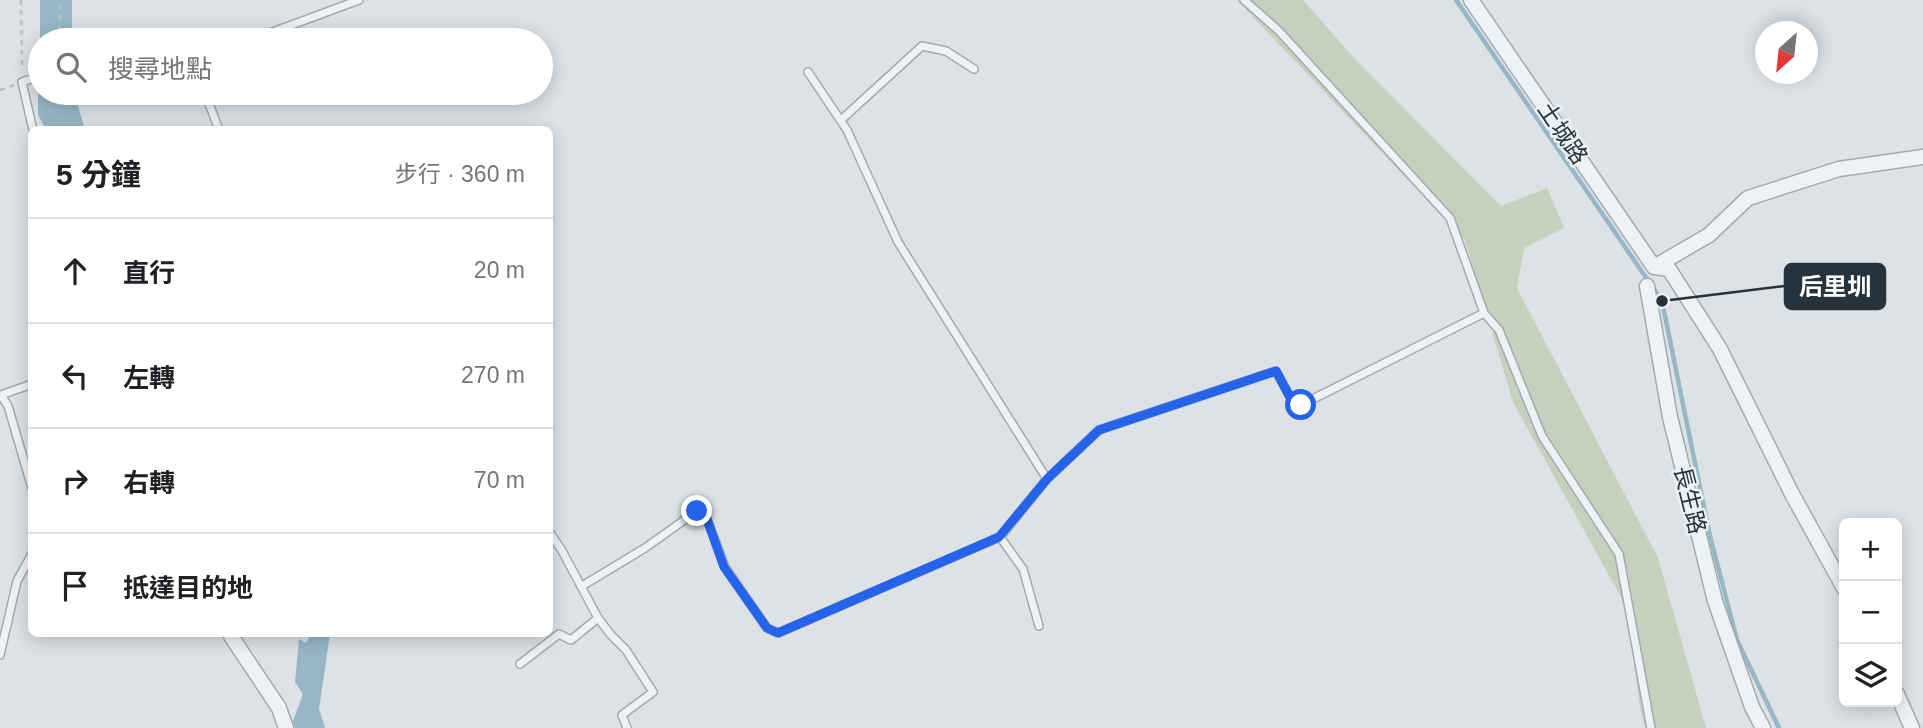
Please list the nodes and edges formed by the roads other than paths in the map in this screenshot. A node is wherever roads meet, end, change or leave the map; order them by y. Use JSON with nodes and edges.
{"nodes":[{"id":1,"x":359,"y":0,"type":"edge"},
{"id":2,"x":1244,"y":0,"type":"edge"},
{"id":3,"x":1471,"y":0,"type":"edge"},
{"id":4,"x":283,"y":28,"type":"edge"},
{"id":5,"x":974,"y":69,"type":"dead end"},
{"id":6,"x":808,"y":72,"type":"dead end"},
{"id":7,"x":28,"y":80,"type":"edge"},
{"id":8,"x":210,"y":105,"type":"edge"},
{"id":9,"x":841,"y":120,"type":"junction"},
{"id":10,"x":32,"y":126,"type":"edge"},
{"id":11,"x":217,"y":126,"type":"edge"},
{"id":12,"x":1923,"y":156,"type":"edge"},
{"id":13,"x":1651,"y":276,"type":"junction"},
{"id":14,"x":1484,"y":313,"type":"junction"},
{"id":15,"x":28,"y":385,"type":"edge"},
{"id":16,"x":28,"y":474,"type":"edge"},
{"id":17,"x":1047,"y":479,"type":"junction"},
{"id":18,"x":999,"y":537,"type":"junction"},
{"id":19,"x":553,"y":538,"type":"edge"},
{"id":20,"x":28,"y":562,"type":"edge"},
{"id":21,"x":1840,"y":581,"type":"edge"},
{"id":22,"x":582,"y":586,"type":"junction"},
{"id":23,"x":598,"y":618,"type":"junction"},
{"id":24,"x":1040,"y":626,"type":"dead end"},
{"id":25,"x":233,"y":637,"type":"edge"},
{"id":26,"x":0,"y":655,"type":"edge"},
{"id":27,"x":520,"y":664,"type":"dead end"},
{"id":28,"x":1902,"y":705,"type":"edge"},
{"id":29,"x":286,"y":728,"type":"edge"},
{"id":30,"x":627,"y":728,"type":"edge"},
{"id":31,"x":1651,"y":728,"type":"edge"},
{"id":32,"x":1763,"y":728,"type":"edge"},
{"id":33,"x":1912,"y":728,"type":"edge"}],
"edges":[{"from":1,"to":4,"type":"lane"},
{"from":2,"to":14,"type":"lane"},
{"from":3,"to":13,"type":"street","name":"土城路"},
{"from":5,"to":9,"type":"lane"},
{"from":6,"to":9,"type":"lane"},
{"from":7,"to":10,"type":"lane"},
{"from":8,"to":11,"type":"lane"},
{"from":9,"to":17,"type":"lane"},
{"from":12,"to":13,"type":"street"},
{"from":13,"to":21,"type":"street"},
{"from":13,"to":32,"type":"street","name":"長生路"},
{"from":14,"to":17,"type":"lane"},
{"from":14,"to":31,"type":"lane"},
{"from":15,"to":16,"type":"lane"},
{"from":17,"to":18,"type":"lane"},
{"from":18,"to":22,"type":"lane"},
{"from":18,"to":24,"type":"lane"},
{"from":19,"to":22,"type":"lane"},
{"from":20,"to":26,"type":"lane"},
{"from":22,"to":23,"type":"lane"},
{"from":23,"to":27,"type":"lane"},
{"from":23,"to":30,"type":"lane"},
{"from":25,"to":29,"type":"street"},
{"from":28,"to":33,"type":"street"}]}
